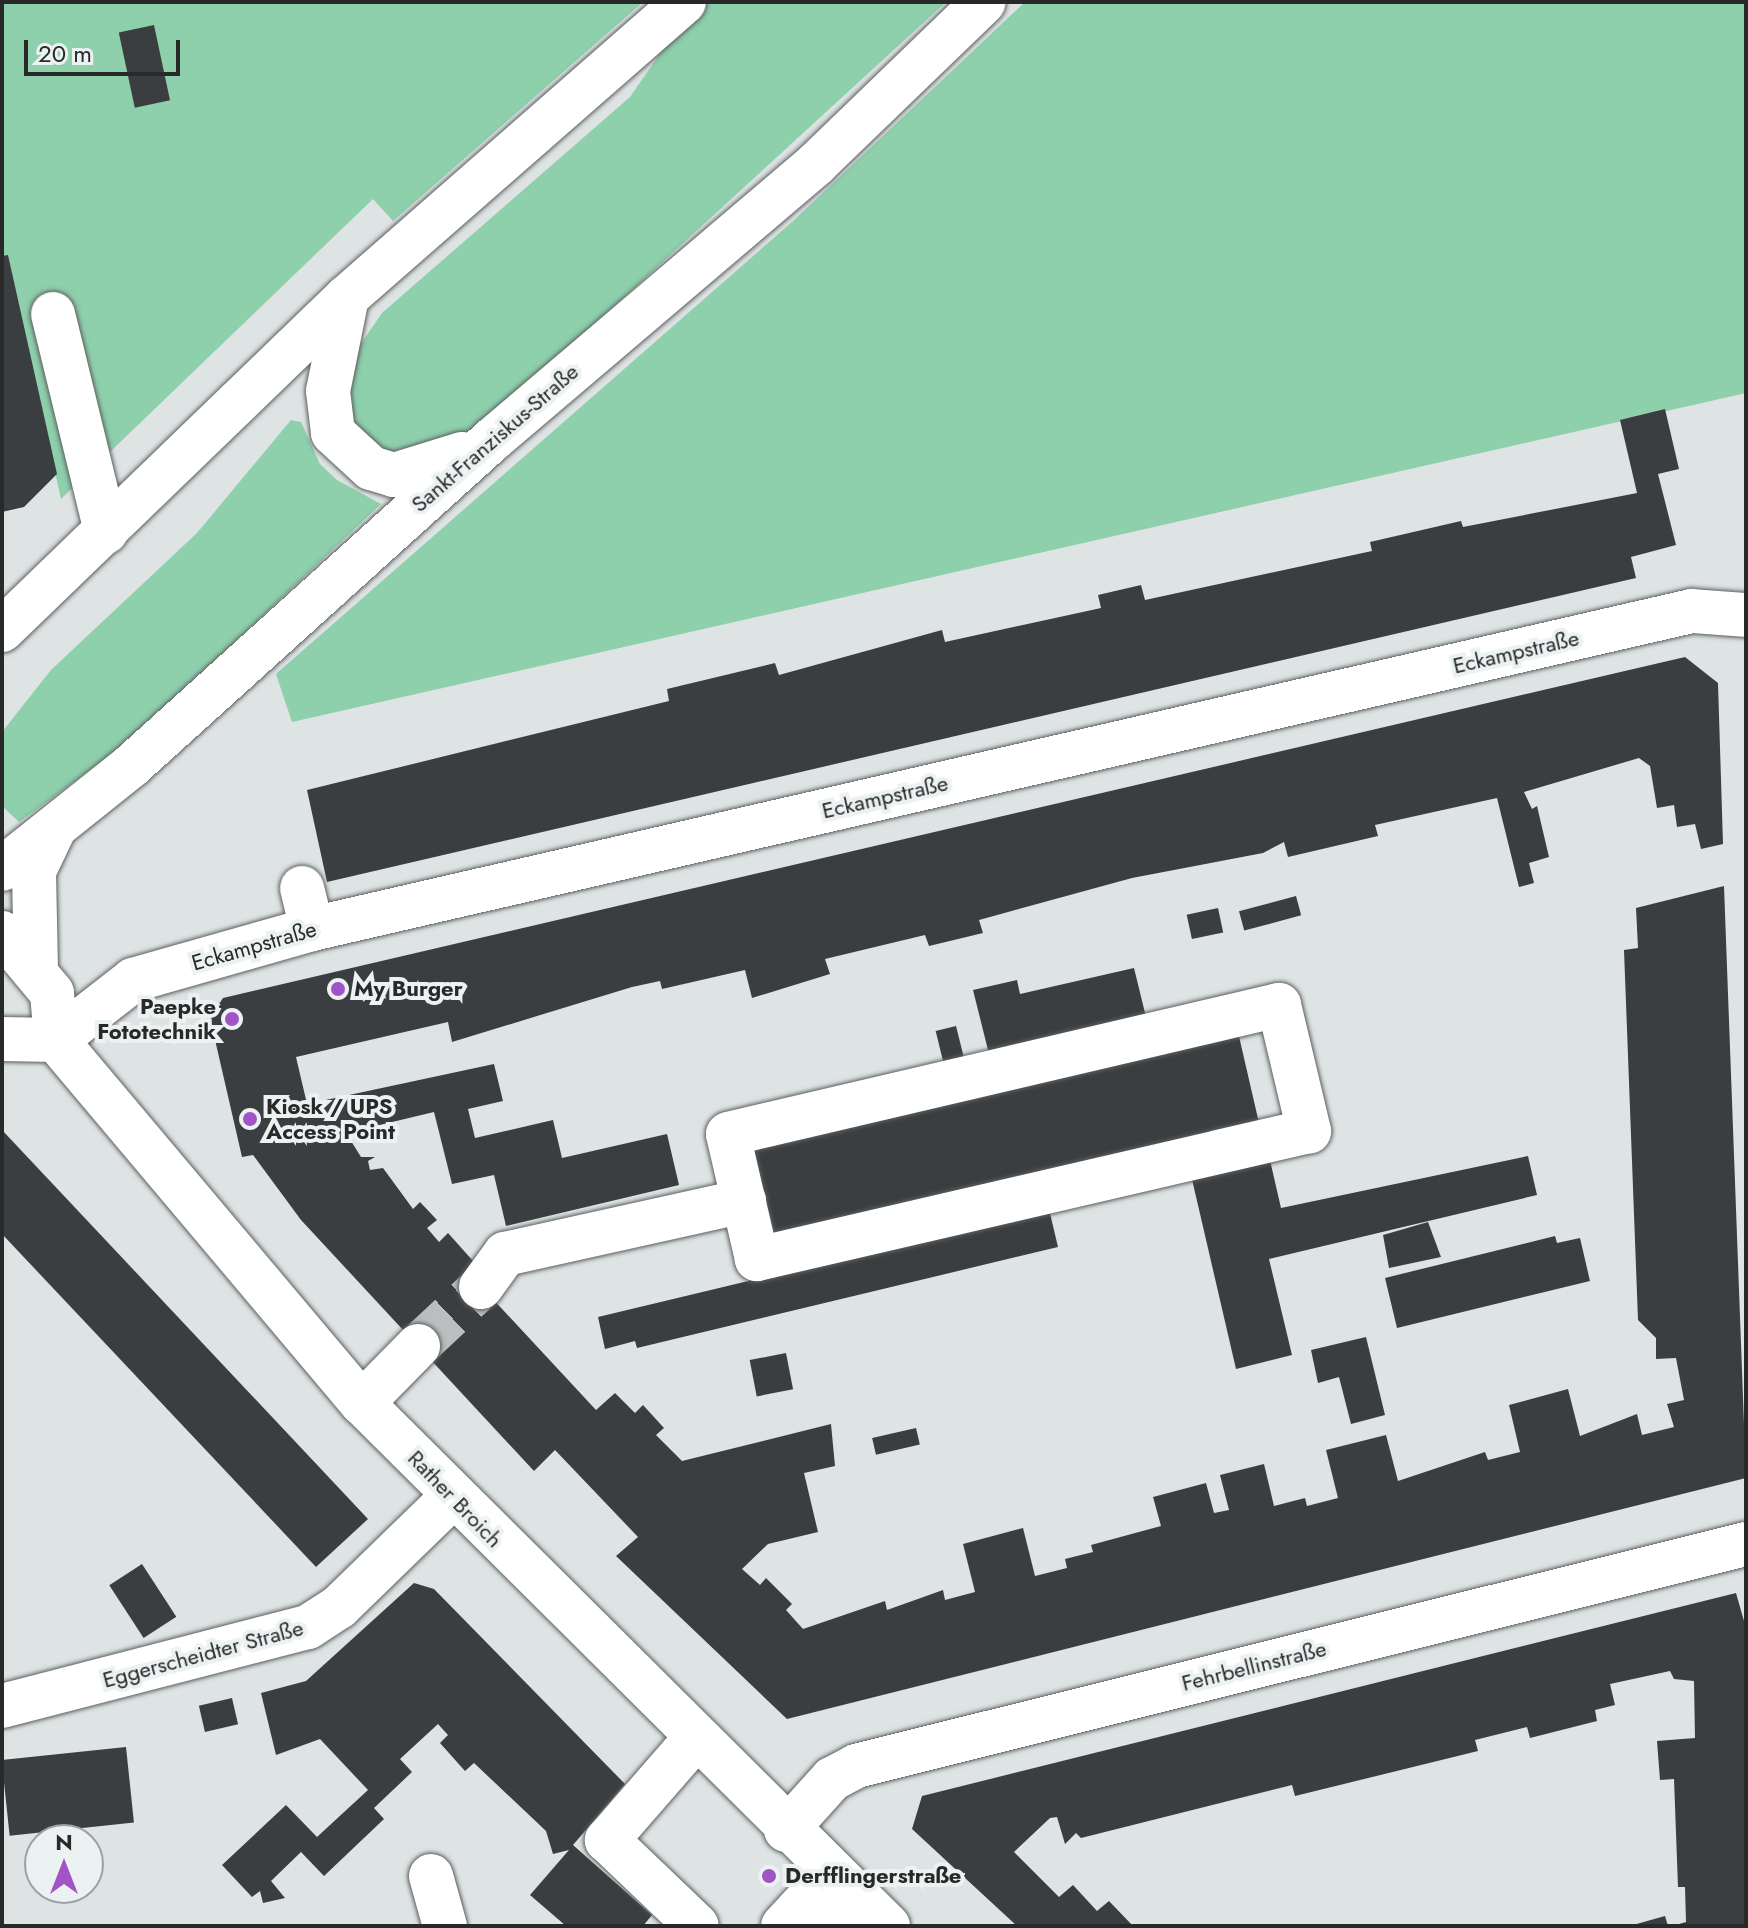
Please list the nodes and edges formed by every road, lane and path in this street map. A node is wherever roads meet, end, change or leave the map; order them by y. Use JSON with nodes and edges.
{"nodes":[{"id":1,"x":684,"y":2,"type":"edge"},
{"id":2,"x":984,"y":2,"type":"edge"},
{"id":3,"x":347,"y":297,"type":"junction"},
{"id":4,"x":53,"y":314,"type":"dead end"},
{"id":5,"x":493,"y":439,"type":"junction"},
{"id":6,"x":106,"y":532,"type":"junction"},
{"id":7,"x":1740,"y":612,"type":"edge"},
{"id":8,"x":6,"y":632,"type":"edge"},
{"id":9,"x":55,"y":827,"type":"junction"},
{"id":10,"x":2,"y":869,"type":"edge"},
{"id":11,"x":302,"y":888,"type":"dead end"},
{"id":12,"x":312,"y":929,"type":"junction"},
{"id":13,"x":2,"y":933,"type":"edge"},
{"id":14,"x":36,"y":969,"type":"junction"},
{"id":15,"x":2,"y":1039,"type":"edge"},
{"id":16,"x":56,"y":1040,"type":"junction"},
{"id":17,"x":744,"y":1201,"type":"junction"},
{"id":18,"x":481,"y":1287,"type":"tunnel mouth"},
{"id":19,"x":418,"y":1346,"type":"tunnel mouth"},
{"id":20,"x":362,"y":1403,"type":"junction"},
{"id":21,"x":452,"y":1497,"type":"junction"},
{"id":22,"x":1746,"y":1544,"type":"edge"},
{"id":23,"x":2,"y":1706,"type":"edge"},
{"id":24,"x":694,"y":1740,"type":"junction"},
{"id":25,"x":786,"y":1830,"type":"junction"},
{"id":26,"x":431,"y":1876,"type":"dead end"},
{"id":27,"x":838,"y":1898,"type":"edge"},
{"id":28,"x":445,"y":1926,"type":"edge"},
{"id":29,"x":697,"y":1926,"type":"edge"},
{"id":30,"x":783,"y":1926,"type":"edge"},
{"id":31,"x":888,"y":1926,"type":"edge"}],
"edges":[{"from":1,"to":3,"type":"main road"},
{"from":2,"to":5,"type":"main road","name":"Sankt-Franziskus-Straße"},
{"from":3,"to":5,"type":"main road"},
{"from":3,"to":6,"type":"main road"},
{"from":4,"to":6,"type":"main road"},
{"from":5,"to":9,"type":"main road","name":"Sankt-Franziskus-Straße"},
{"from":6,"to":8,"type":"main road"},
{"from":7,"to":12,"type":"main road","name":"Eckampstraße"},
{"from":9,"to":10,"type":"main road","name":"Sankt-Franziskus-Straße"},
{"from":9,"to":14,"type":"main road"},
{"from":11,"to":12,"type":"main road"},
{"from":12,"to":16,"type":"main road","name":"Eckampstraße"},
{"from":13,"to":14,"type":"main road"},
{"from":14,"to":16,"type":"main road"},
{"from":15,"to":16,"type":"main road"},
{"from":16,"to":20,"type":"main road","name":"Rather Broich"},
{"from":17,"to":17,"type":"main road"},
{"from":17,"to":18,"type":"main road"},
{"from":19,"to":20,"type":"main road"},
{"from":20,"to":21,"type":"main road","name":"Rather Broich"},
{"from":21,"to":23,"type":"main road","name":"Eggerscheidter Straße"},
{"from":21,"to":24,"type":"main road","name":"Rather Broich"},
{"from":22,"to":25,"type":"main road","name":"Fehrbellinstraße"},
{"from":24,"to":25,"type":"main road","name":"Rather Broich"},
{"from":24,"to":29,"type":"main road"},
{"from":25,"to":27,"type":"main road","name":"Rather Broich"},
{"from":26,"to":28,"type":"main road"},
{"from":27,"to":30,"type":"main road"},
{"from":27,"to":31,"type":"main road","name":"Rather Broich"}]}
